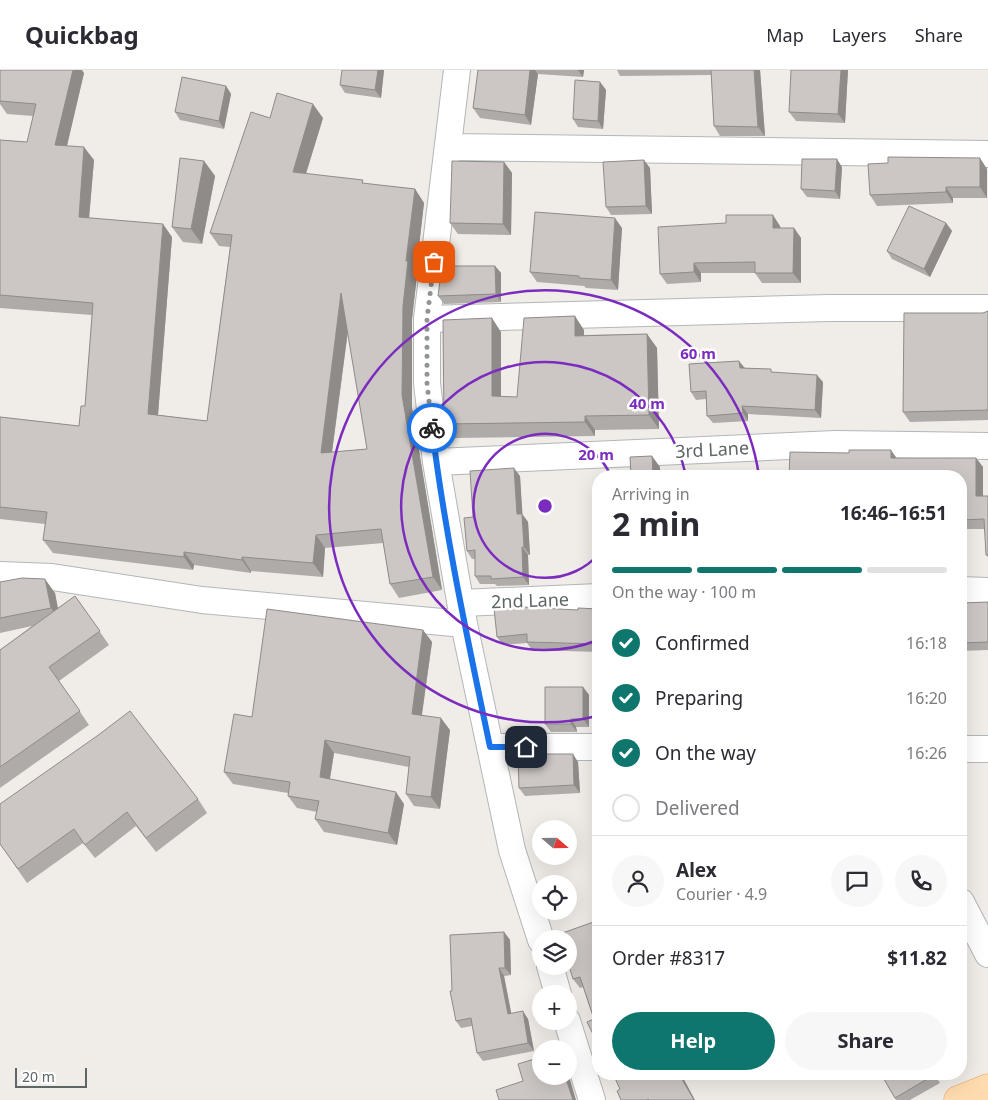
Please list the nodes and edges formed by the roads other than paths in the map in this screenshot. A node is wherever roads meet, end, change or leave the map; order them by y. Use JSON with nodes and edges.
{"nodes":[{"id":1,"x":457,"y":70,"type":"edge"},
{"id":2,"x":449,"y":147,"type":"junction"},
{"id":3,"x":988,"y":154,"type":"edge"},
{"id":4,"x":988,"y":308,"type":"edge"},
{"id":5,"x":427,"y":319,"type":"junction"},
{"id":6,"x":988,"y":446,"type":"edge"},
{"id":7,"x":436,"y":462,"type":"junction"},
{"id":8,"x":0,"y":575,"type":"edge"},
{"id":9,"x":967,"y":590,"type":"edge"},
{"id":10,"x":988,"y":591,"type":"edge"},
{"id":11,"x":592,"y":598,"type":"edge"},
{"id":12,"x":463,"y":613,"type":"junction"},
{"id":13,"x":490,"y":747,"type":"junction"},
{"id":14,"x":592,"y":747,"type":"edge"},
{"id":15,"x":967,"y":749,"type":"edge"},
{"id":16,"x":988,"y":749,"type":"edge"},
{"id":17,"x":967,"y":914,"type":"edge"},
{"id":18,"x":538,"y":930,"type":"edge"},
{"id":19,"x":988,"y":954,"type":"edge"},
{"id":20,"x":570,"y":1030,"type":"edge"},
{"id":21,"x":988,"y":1088,"type":"edge"},
{"id":22,"x":592,"y":1100,"type":"edge"},
{"id":23,"x":958,"y":1100,"type":"edge"}],
"edges":[{"from":1,"to":2,"type":"street"},
{"from":2,"to":3,"type":"street"},
{"from":2,"to":5,"type":"street"},
{"from":4,"to":5,"type":"street"},
{"from":5,"to":7,"type":"street"},
{"from":6,"to":7,"type":"street","name":"3rd Lane"},
{"from":7,"to":12,"type":"street"},
{"from":8,"to":12,"type":"street","name":"2nd Lane"},
{"from":9,"to":10,"type":"street"},
{"from":11,"to":12,"type":"street","name":"2nd Lane"},
{"from":12,"to":13,"type":"street"},
{"from":13,"to":14,"type":"street"},
{"from":13,"to":18,"type":"street"},
{"from":15,"to":16,"type":"street"},
{"from":17,"to":19,"type":"street"},
{"from":20,"to":22,"type":"street"},
{"from":21,"to":23,"type":"main road"}]}
